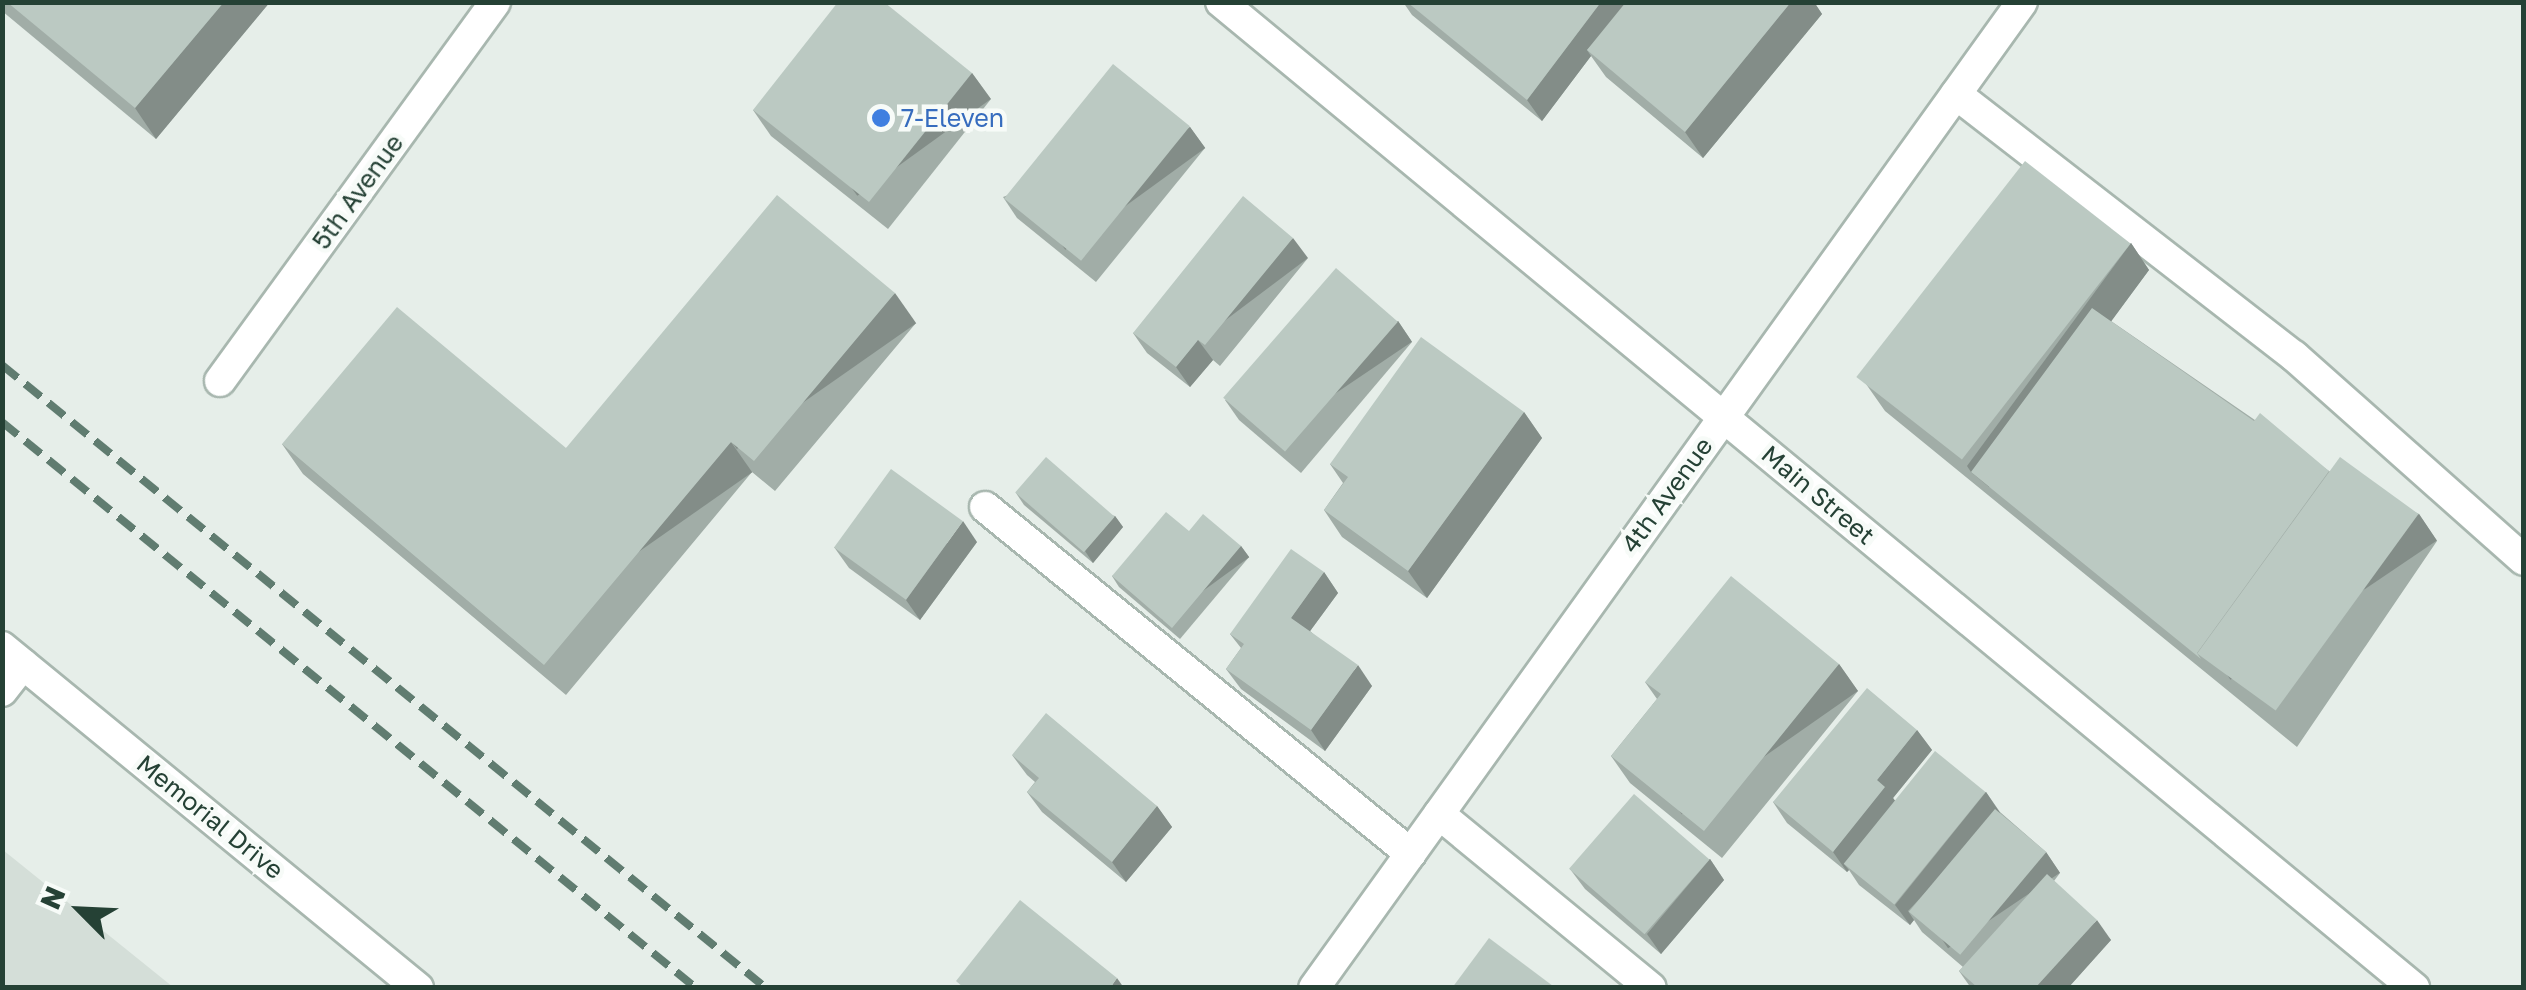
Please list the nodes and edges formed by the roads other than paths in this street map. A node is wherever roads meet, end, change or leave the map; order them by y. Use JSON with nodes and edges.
{"nodes":[{"id":1,"x":495,"y":2,"type":"edge"},
{"id":2,"x":1221,"y":2,"type":"edge"},
{"id":3,"x":2022,"y":2,"type":"edge"},
{"id":4,"x":1956,"y":94,"type":"junction"},
{"id":5,"x":220,"y":381,"type":"dead end"},
{"id":6,"x":1724,"y":416,"type":"junction"},
{"id":7,"x":985,"y":508,"type":"dead end"},
{"id":8,"x":2524,"y":560,"type":"edge"},
{"id":9,"x":13,"y":655,"type":"edge"},
{"id":10,"x":2,"y":692,"type":"edge"},
{"id":11,"x":1439,"y":814,"type":"junction"},
{"id":12,"x":1411,"y":854,"type":"junction"},
{"id":13,"x":418,"y":988,"type":"edge"},
{"id":14,"x":1314,"y":988,"type":"edge"},
{"id":15,"x":1651,"y":988,"type":"edge"},
{"id":16,"x":2414,"y":988,"type":"edge"}],
"edges":[{"from":1,"to":5,"type":"street","name":"5th Avenue"},
{"from":2,"to":6,"type":"street","name":"Main Street"},
{"from":3,"to":4,"type":"street","name":"4th Avenue"},
{"from":4,"to":6,"type":"street","name":"4th Avenue"},
{"from":4,"to":8,"type":"street"},
{"from":6,"to":11,"type":"street","name":"4th Avenue"},
{"from":6,"to":16,"type":"street","name":"Main Street"},
{"from":7,"to":12,"type":"street"},
{"from":9,"to":10,"type":"street"},
{"from":9,"to":13,"type":"street","name":"Memorial Drive"},
{"from":11,"to":12,"type":"street","name":"4th Avenue"},
{"from":11,"to":15,"type":"street"},
{"from":12,"to":14,"type":"street","name":"4th Avenue"}]}
